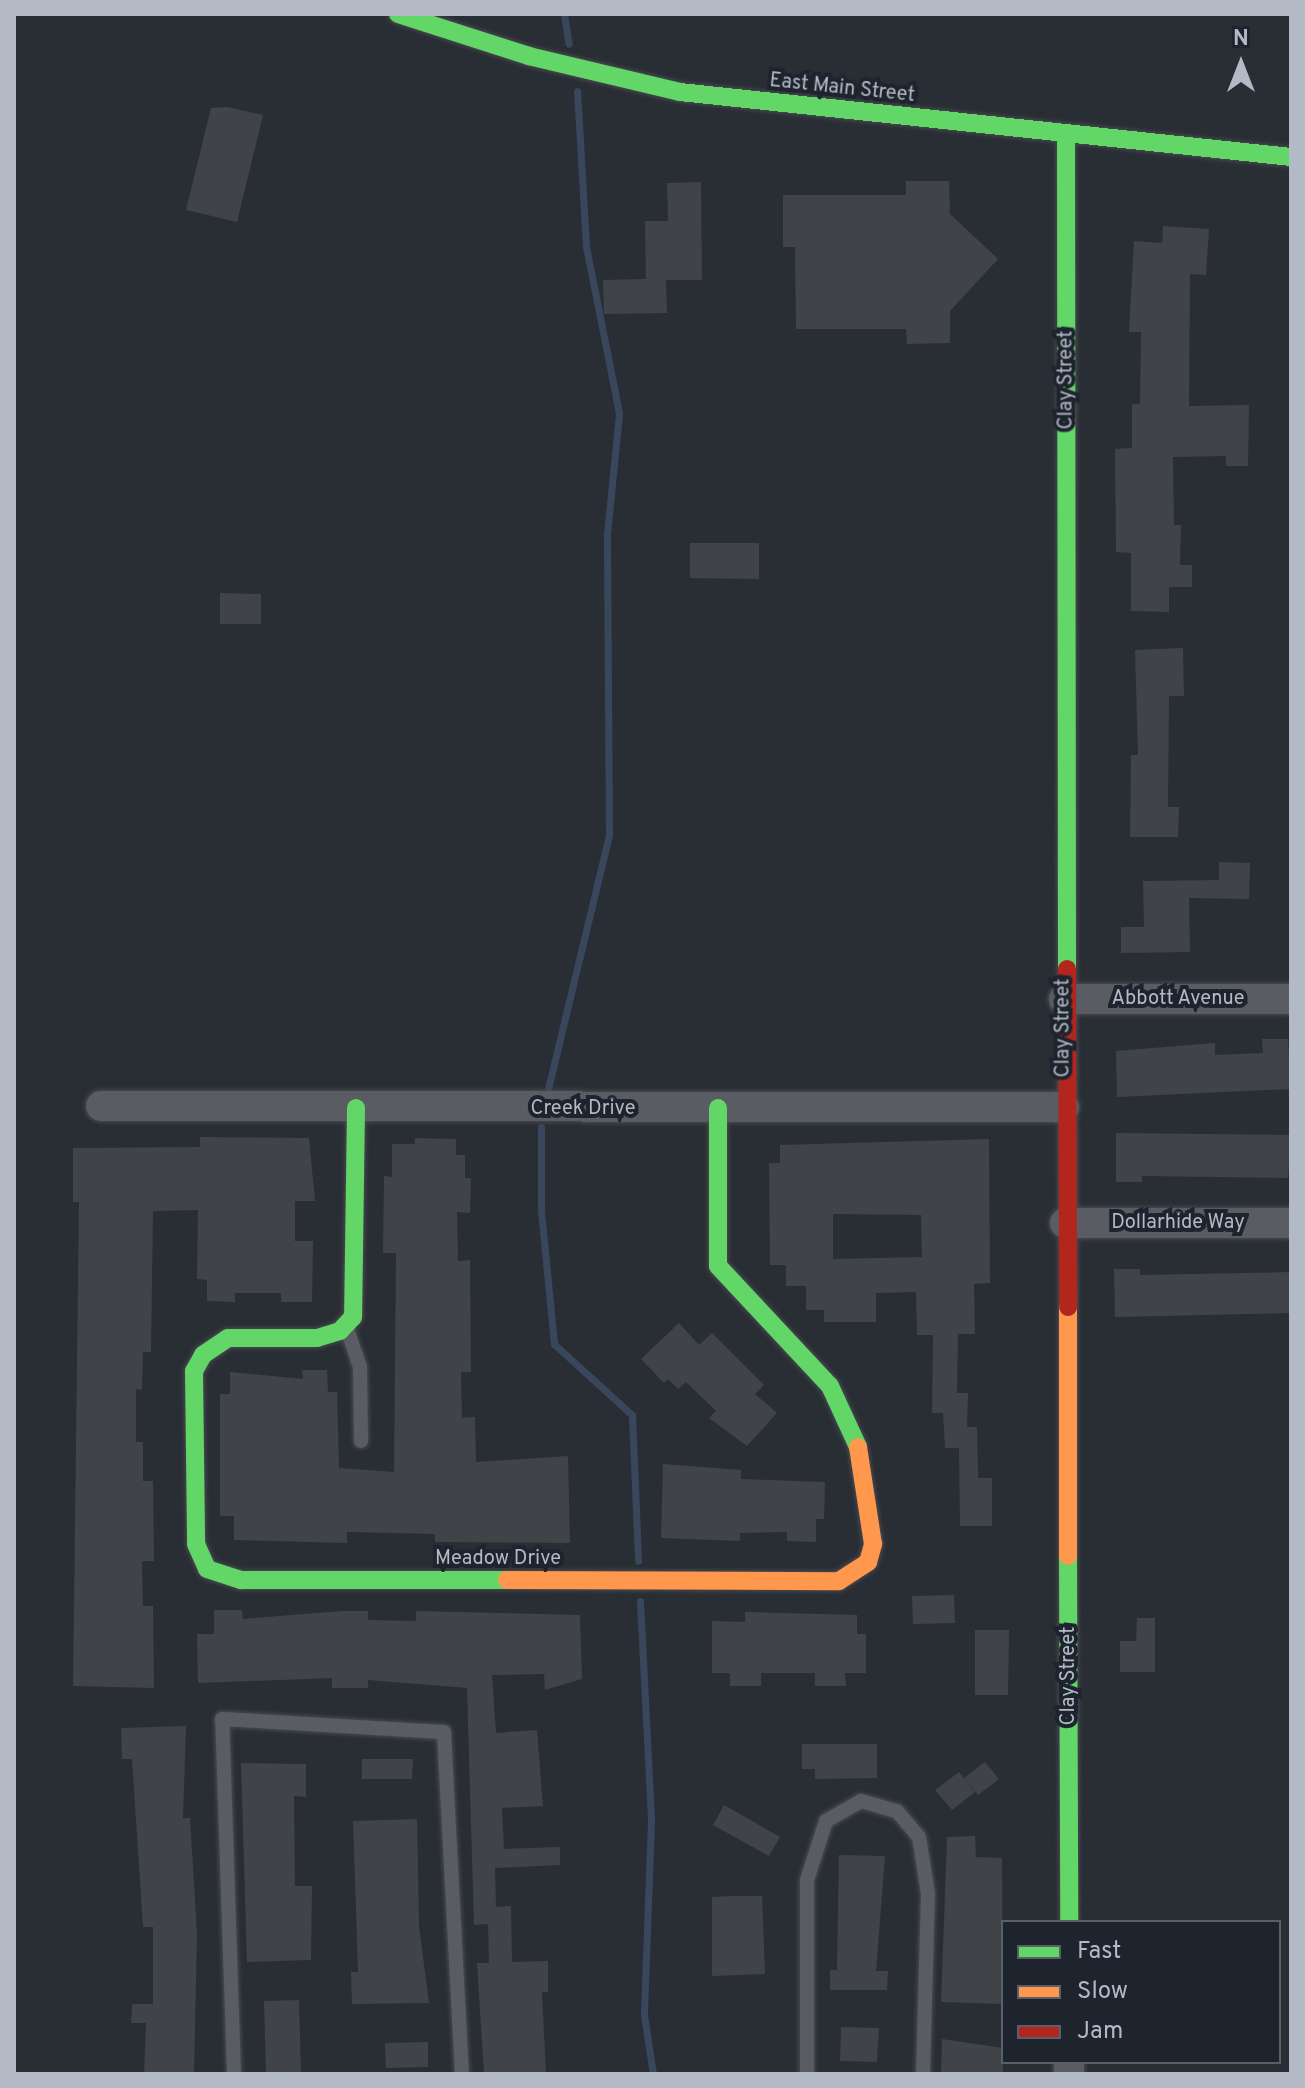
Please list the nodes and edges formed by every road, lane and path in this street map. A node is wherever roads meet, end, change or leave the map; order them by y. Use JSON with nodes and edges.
{"nodes":[{"id":1,"x":398,"y":14,"type":"edge"},
{"id":2,"x":1066,"y":135,"type":"junction"},
{"id":3,"x":1291,"y":157,"type":"edge"},
{"id":4,"x":1064,"y":999,"type":"junction"},
{"id":5,"x":1291,"y":999,"type":"edge"},
{"id":6,"x":101,"y":1106,"type":"dead end"},
{"id":7,"x":1064,"y":1107,"type":"junction"},
{"id":8,"x":356,"y":1108,"type":"junction"},
{"id":9,"x":718,"y":1108,"type":"junction"},
{"id":10,"x":1065,"y":1223,"type":"junction"},
{"id":11,"x":1291,"y":1223,"type":"edge"},
{"id":12,"x":345,"y":1325,"type":"junction"},
{"id":13,"x":361,"y":1441,"type":"dead end"},
{"id":14,"x":1069,"y":1920,"type":"edge"},
{"id":15,"x":234,"y":2074,"type":"edge"},
{"id":16,"x":462,"y":2074,"type":"edge"},
{"id":17,"x":807,"y":2074,"type":"edge"},
{"id":18,"x":923,"y":2074,"type":"edge"}],
"edges":[{"from":1,"to":2,"type":"street","name":"East Main Street"},
{"from":2,"to":3,"type":"street","name":"East Main Street"},
{"from":2,"to":4,"type":"street","name":"Clay Street"},
{"from":4,"to":5,"type":"street","name":"Abbott Avenue"},
{"from":4,"to":7,"type":"street","name":"Clay Street"},
{"from":6,"to":8,"type":"street","name":"Creek Drive"},
{"from":7,"to":9,"type":"street","name":"Creek Drive"},
{"from":7,"to":10,"type":"street","name":"Clay Street"},
{"from":8,"to":9,"type":"street","name":"Creek Drive"},
{"from":8,"to":12,"type":"street"},
{"from":9,"to":12,"type":"street","name":"Meadow Drive"},
{"from":10,"to":11,"type":"street","name":"Dollarhide Way"},
{"from":10,"to":14,"type":"street","name":"Clay Street"},
{"from":12,"to":13,"type":"lane"},
{"from":15,"to":16,"type":"lane"},
{"from":17,"to":18,"type":"lane"}]}
